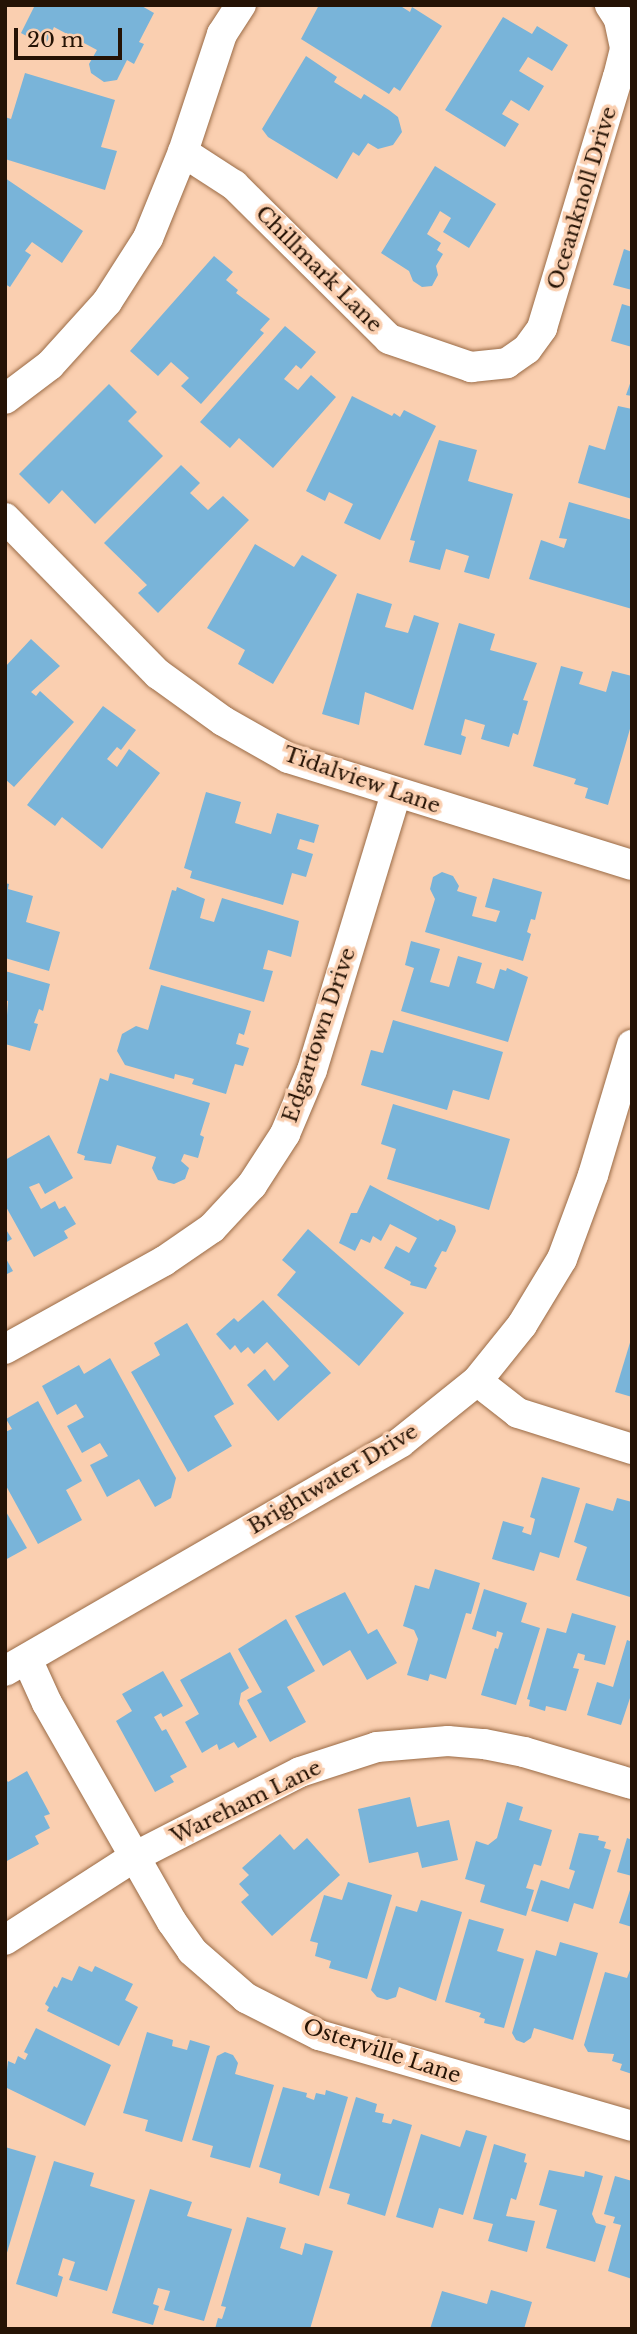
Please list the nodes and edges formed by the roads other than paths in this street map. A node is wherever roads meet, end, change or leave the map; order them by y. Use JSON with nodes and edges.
{"nodes":[{"id":1,"x":241,"y":5,"type":"edge"},
{"id":2,"x":615,"y":12,"type":"edge"},
{"id":3,"x":183,"y":152,"type":"junction"},
{"id":4,"x":507,"y":363,"type":"joint"},
{"id":5,"x":5,"y":399,"type":"edge"},
{"id":6,"x":5,"y":518,"type":"edge"},
{"id":7,"x":396,"y":793,"type":"junction"},
{"id":8,"x":632,"y":865,"type":"edge"},
{"id":9,"x":632,"y":1045,"type":"edge"},
{"id":10,"x":5,"y":1349,"type":"edge"},
{"id":11,"x":477,"y":1381,"type":"junction"},
{"id":12,"x":632,"y":1450,"type":"edge"},
{"id":13,"x":16,"y":1665,"type":"edge"},
{"id":14,"x":632,"y":1784,"type":"edge"},
{"id":15,"x":136,"y":1856,"type":"junction"},
{"id":16,"x":5,"y":1940,"type":"edge"},
{"id":17,"x":632,"y":2126,"type":"edge"}],
"edges":[{"from":1,"to":3,"type":"street"},
{"from":2,"to":4,"type":"street","name":"Oceanknoll Drive"},
{"from":3,"to":4,"type":"street","name":"Chillmark Lane"},
{"from":3,"to":5,"type":"street"},
{"from":6,"to":7,"type":"street","name":"Tidalview Lane"},
{"from":7,"to":8,"type":"street","name":"Tidalview Lane"},
{"from":7,"to":10,"type":"street","name":"Edgartown Drive"},
{"from":9,"to":11,"type":"street","name":"Brightwater Drive"},
{"from":11,"to":12,"type":"street"},
{"from":11,"to":13,"type":"street","name":"Brightwater Drive"},
{"from":13,"to":15,"type":"street","name":"Osterville Lane"},
{"from":14,"to":15,"type":"street","name":"Wareham Lane"},
{"from":15,"to":16,"type":"street","name":"Wareham Lane"},
{"from":15,"to":17,"type":"street","name":"Osterville Lane"}]}
